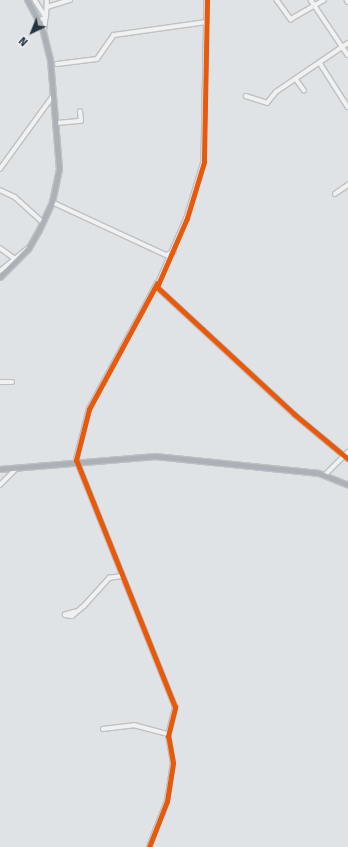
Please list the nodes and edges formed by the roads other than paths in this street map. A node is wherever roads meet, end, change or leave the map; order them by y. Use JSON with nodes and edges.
{"nodes":[{"id":1,"x":27,"y":0,"type":"edge"},
{"id":2,"x":35,"y":0,"type":"edge"},
{"id":3,"x":47,"y":0,"type":"edge"},
{"id":4,"x":70,"y":0,"type":"edge"},
{"id":5,"x":207,"y":0,"type":"edge"},
{"id":6,"x":277,"y":0,"type":"edge"},
{"id":7,"x":311,"y":0,"type":"edge"},
{"id":8,"x":324,"y":0,"type":"edge"},
{"id":9,"x":47,"y":6,"type":"junction"},
{"id":10,"x":315,"y":6,"type":"junction"},
{"id":11,"x":46,"y":17,"type":"junction"},
{"id":12,"x":39,"y":22,"type":"junction"},
{"id":13,"x":206,"y":22,"type":"junction"},
{"id":14,"x":44,"y":35,"type":"junction"},
{"id":15,"x":348,"y":43,"type":"edge"},
{"id":16,"x":342,"y":47,"type":"junction"},
{"id":17,"x":348,"y":55,"type":"edge"},
{"id":18,"x":320,"y":63,"type":"junction"},
{"id":19,"x":57,"y":64,"type":"dead end"},
{"id":20,"x":296,"y":79,"type":"junction"},
{"id":21,"x":304,"y":90,"type":"dead end"},
{"id":22,"x":54,"y":95,"type":"junction"},
{"id":23,"x":246,"y":96,"type":"dead end"},
{"id":24,"x":348,"y":107,"type":"edge"},
{"id":25,"x":80,"y":112,"type":"dead end"},
{"id":26,"x":57,"y":123,"type":"junction"},
{"id":27,"x":0,"y":169,"type":"edge"},
{"id":28,"x":348,"y":185,"type":"edge"},
{"id":29,"x":0,"y":190,"type":"edge"},
{"id":30,"x":335,"y":194,"type":"dead end"},
{"id":31,"x":52,"y":202,"type":"junction"},
{"id":32,"x":44,"y":222,"type":"junction"},
{"id":33,"x":0,"y":248,"type":"edge"},
{"id":34,"x":28,"y":249,"type":"junction"},
{"id":35,"x":173,"y":252,"type":"junction"},
{"id":36,"x":166,"y":255,"type":"junction"},
{"id":37,"x":14,"y":258,"type":"junction"},
{"id":38,"x":169,"y":262,"type":"junction"},
{"id":39,"x":0,"y":271,"type":"edge"},
{"id":40,"x":0,"y":277,"type":"edge"},
{"id":41,"x":157,"y":283,"type":"junction"},
{"id":42,"x":0,"y":382,"type":"edge"},
{"id":43,"x":12,"y":382,"type":"dead end"},
{"id":44,"x":348,"y":452,"type":"edge"},
{"id":45,"x":346,"y":457,"type":"edge"},
{"id":46,"x":76,"y":460,"type":"junction"},
{"id":47,"x":17,"y":468,"type":"junction"},
{"id":48,"x":0,"y":469,"type":"edge"},
{"id":49,"x":326,"y":474,"type":"junction"},
{"id":50,"x":0,"y":485,"type":"edge"},
{"id":51,"x":348,"y":485,"type":"edge"},
{"id":52,"x":121,"y":576,"type":"junction"},
{"id":53,"x":76,"y":612,"type":"dead end"},
{"id":54,"x":103,"y":729,"type":"dead end"},
{"id":55,"x":168,"y":734,"type":"junction"},
{"id":56,"x":149,"y":847,"type":"edge"}],
"edges":[{"from":1,"to":12,"type":"street"},
{"from":2,"to":11,"type":"street"},
{"from":3,"to":9,"type":"street"},
{"from":4,"to":9,"type":"street"},
{"from":5,"to":13,"type":"street"},
{"from":6,"to":10,"type":"street"},
{"from":7,"to":10,"type":"street"},
{"from":8,"to":10,"type":"street"},
{"from":9,"to":11,"type":"street"},
{"from":10,"to":16,"type":"street"},
{"from":11,"to":12,"type":"street"},
{"from":11,"to":14,"type":"street"},
{"from":12,"to":14,"type":"street"},
{"from":13,"to":19,"type":"street"},
{"from":13,"to":35,"type":"street"},
{"from":14,"to":22,"type":"street"},
{"from":15,"to":16,"type":"street"},
{"from":16,"to":17,"type":"street"},
{"from":16,"to":18,"type":"street"},
{"from":18,"to":20,"type":"street"},
{"from":18,"to":24,"type":"street"},
{"from":20,"to":21,"type":"street"},
{"from":20,"to":23,"type":"street"},
{"from":22,"to":26,"type":"street"},
{"from":22,"to":27,"type":"street"},
{"from":25,"to":26,"type":"street"},
{"from":26,"to":31,"type":"street"},
{"from":28,"to":30,"type":"street"},
{"from":29,"to":32,"type":"street"},
{"from":31,"to":32,"type":"street"},
{"from":31,"to":36,"type":"street"},
{"from":32,"to":34,"type":"street"},
{"from":33,"to":37,"type":"street"},
{"from":34,"to":37,"type":"street"},
{"from":34,"to":40,"type":"street"},
{"from":35,"to":36,"type":"street"},
{"from":35,"to":38,"type":"street"},
{"from":36,"to":38,"type":"street"},
{"from":37,"to":39,"type":"street"},
{"from":38,"to":41,"type":"street"},
{"from":41,"to":45,"type":"street"},
{"from":41,"to":46,"type":"street"},
{"from":42,"to":43,"type":"street"},
{"from":44,"to":45,"type":"street"},
{"from":45,"to":49,"type":"street"},
{"from":46,"to":47,"type":"street"},
{"from":46,"to":49,"type":"street"},
{"from":46,"to":52,"type":"street"},
{"from":47,"to":48,"type":"street"},
{"from":47,"to":50,"type":"street"},
{"from":49,"to":51,"type":"street"},
{"from":52,"to":53,"type":"street"},
{"from":52,"to":55,"type":"street"},
{"from":54,"to":55,"type":"street"},
{"from":55,"to":56,"type":"street"}]}
